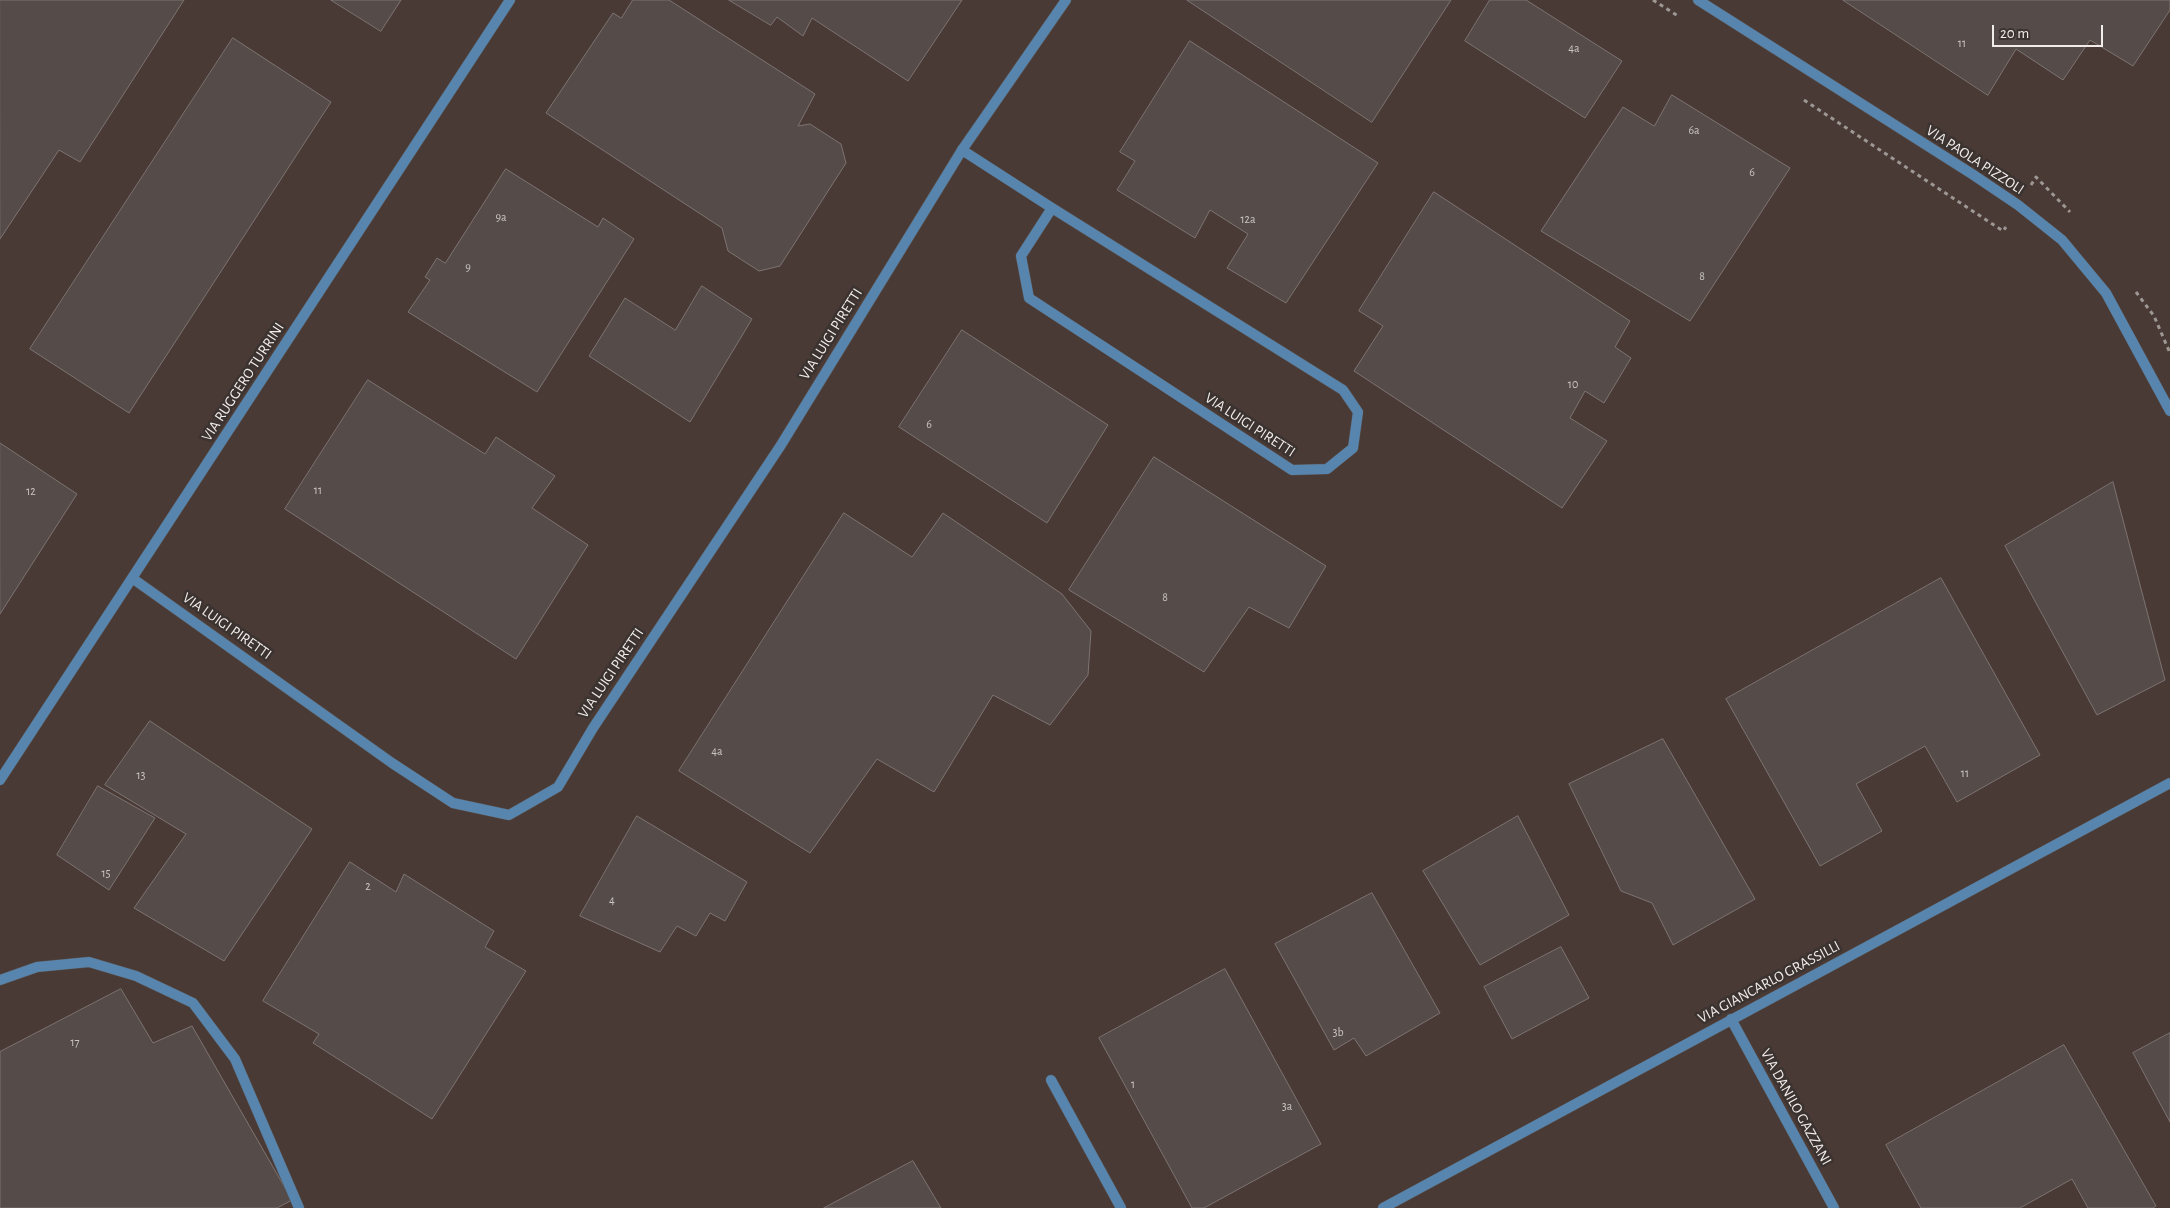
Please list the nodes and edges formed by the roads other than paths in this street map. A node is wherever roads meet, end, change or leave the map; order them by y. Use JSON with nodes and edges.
{"nodes":[{"id":1,"x":510,"y":0,"type":"edge"},
{"id":2,"x":1066,"y":0,"type":"edge"},
{"id":3,"x":1698,"y":0,"type":"edge"},
{"id":4,"x":962,"y":150,"type":"junction"},
{"id":5,"x":1052,"y":208,"type":"junction"},
{"id":6,"x":2170,"y":411,"type":"edge"},
{"id":7,"x":132,"y":578,"type":"junction"},
{"id":8,"x":0,"y":780,"type":"edge"},
{"id":9,"x":2170,"y":783,"type":"edge"},
{"id":10,"x":0,"y":980,"type":"edge"},
{"id":11,"x":1731,"y":1019,"type":"junction"},
{"id":12,"x":1051,"y":1080,"type":"dead end"},
{"id":13,"x":299,"y":1208,"type":"edge"},
{"id":14,"x":1121,"y":1208,"type":"edge"},
{"id":15,"x":1383,"y":1208,"type":"edge"},
{"id":16,"x":1834,"y":1208,"type":"edge"}],
"edges":[{"from":1,"to":7,"type":"street","name":"VIA RUGGERO TURRINI"},
{"from":2,"to":4,"type":"street","name":"VIA LUIGI PIRETTI"},
{"from":3,"to":6,"type":"street","name":"VIA PAOLA PIZZOLI"},
{"from":4,"to":5,"type":"street","name":"VIA LUIGI PIRETTI"},
{"from":4,"to":7,"type":"street","name":"VIA LUIGI PIRETTI"},
{"from":5,"to":5,"type":"street","name":"VIA LUIGI PIRETTI"},
{"from":7,"to":8,"type":"street","name":"VIA RUGGERO TURRINI"},
{"from":9,"to":11,"type":"street","name":"VIA GIANCARLO GRASSILLI"},
{"from":10,"to":13,"type":"street"},
{"from":11,"to":15,"type":"street","name":"VIA GIANCARLO GRASSILLI"},
{"from":11,"to":16,"type":"street","name":"VIA DANILO GAZZANI"},
{"from":12,"to":14,"type":"street"}]}
